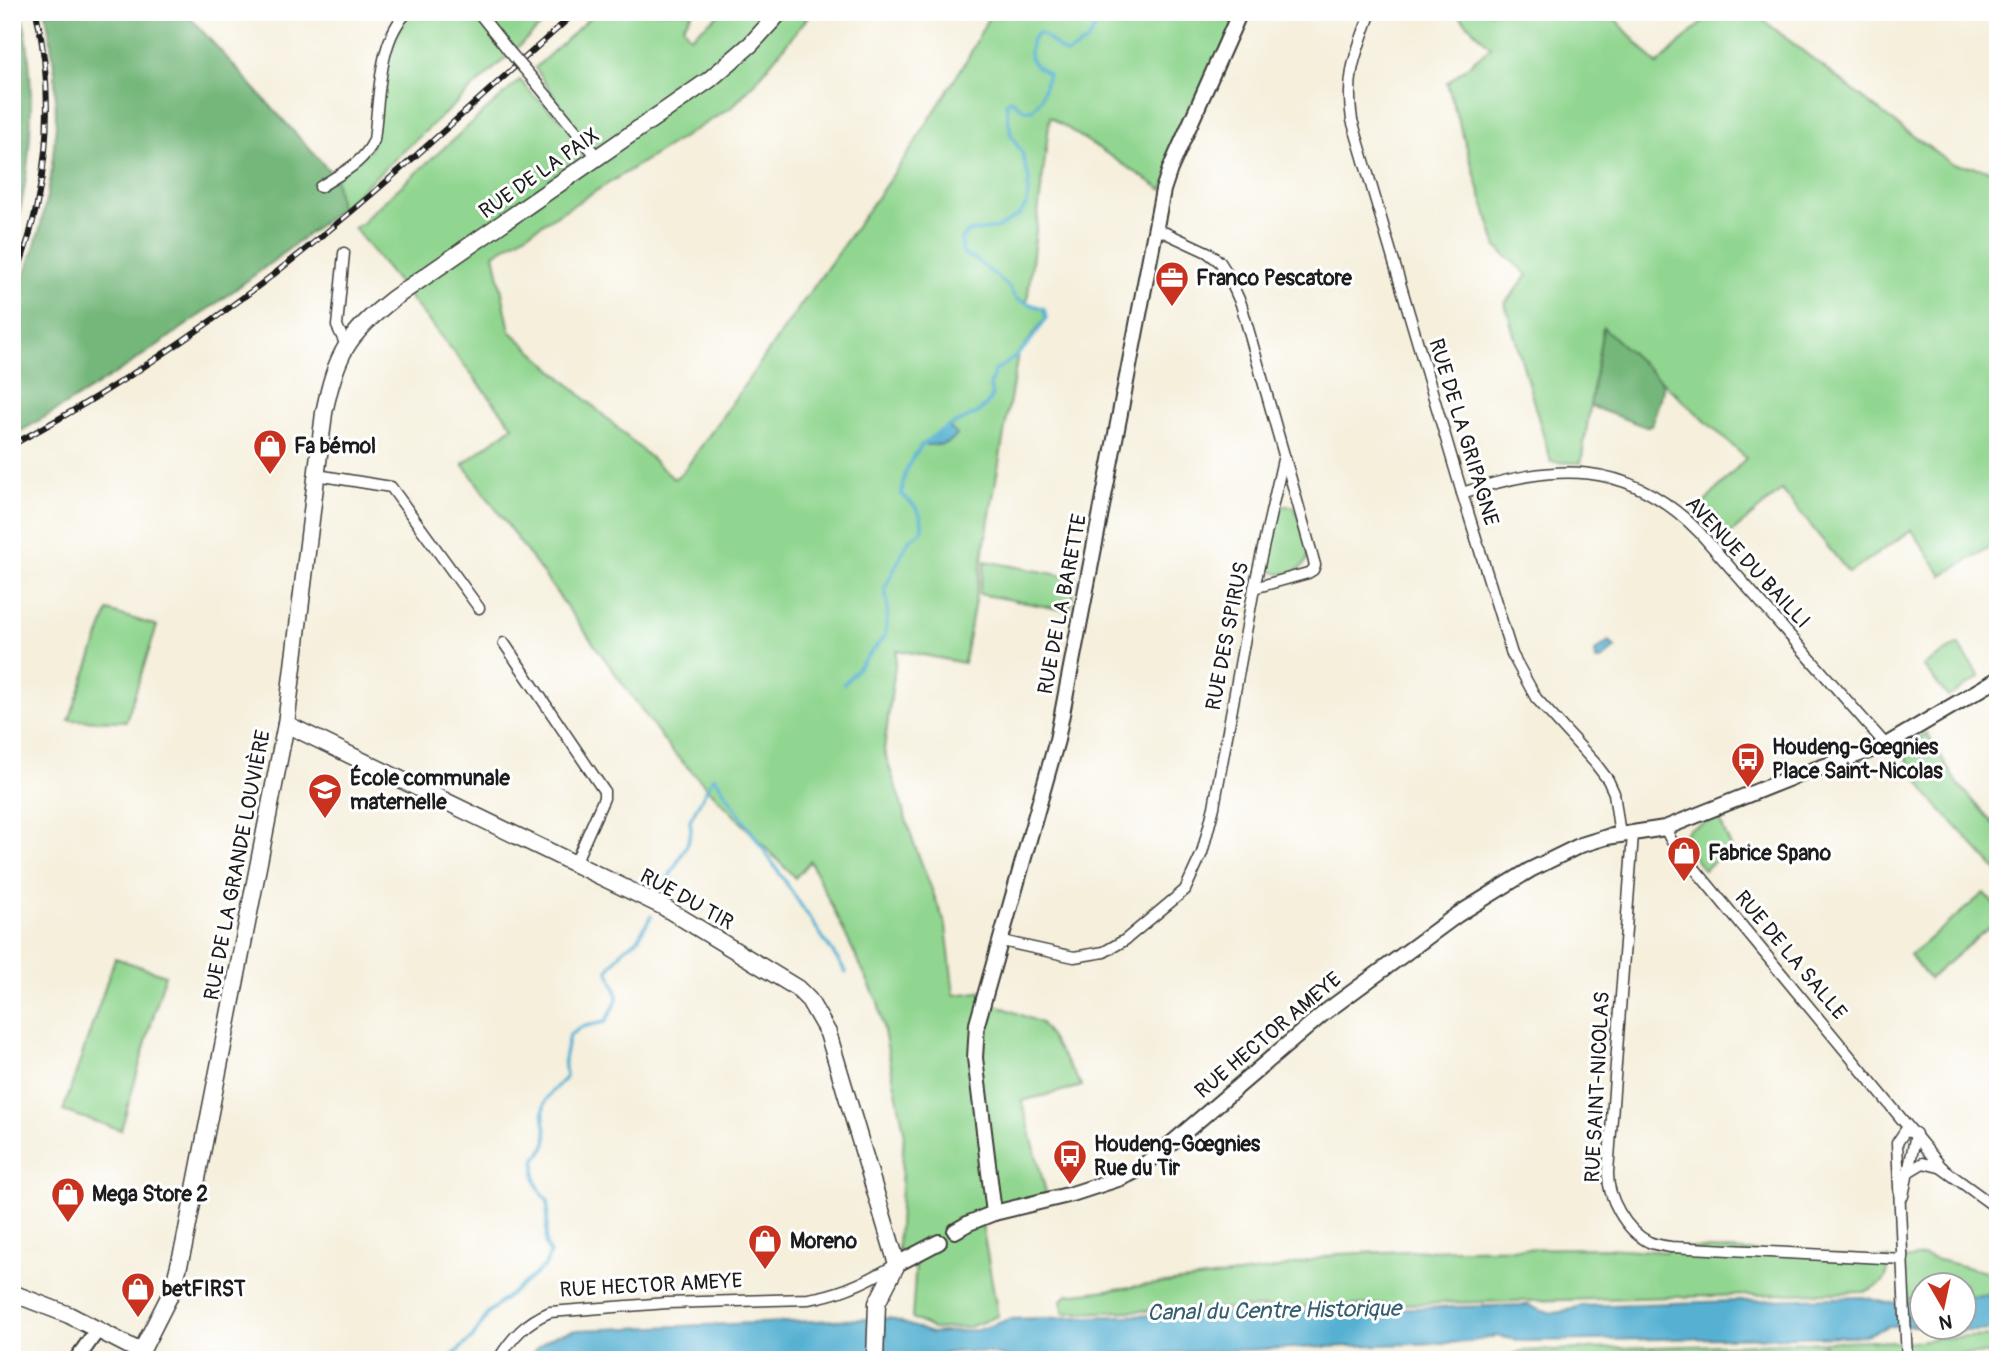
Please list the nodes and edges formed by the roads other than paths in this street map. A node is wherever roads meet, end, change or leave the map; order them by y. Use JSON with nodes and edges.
{"nodes":[{"id":1,"x":408,"y":12,"type":"edge"},
{"id":2,"x":478,"y":12,"type":"edge"},
{"id":3,"x":780,"y":12,"type":"edge"},
{"id":4,"x":1240,"y":12,"type":"edge"},
{"id":5,"x":1371,"y":12,"type":"edge"},
{"id":6,"x":598,"y":158,"type":"junction"},
{"id":7,"x":320,"y":187,"type":"dead end"},
{"id":8,"x":1155,"y":228,"type":"junction"},
{"id":9,"x":344,"y":253,"type":"dead end"},
{"id":10,"x":346,"y":345,"type":"junction"},
{"id":11,"x":333,"y":375,"type":"joint"},
{"id":12,"x":1284,"y":455,"type":"junction"},
{"id":13,"x":317,"y":475,"type":"junction"},
{"id":14,"x":1462,"y":493,"type":"junction"},
{"id":15,"x":1254,"y":588,"type":"junction"},
{"id":16,"x":480,"y":608,"type":"dead end"},
{"id":17,"x":504,"y":643,"type":"dead end"},
{"id":18,"x":1998,"y":679,"type":"edge"},
{"id":19,"x":286,"y":724,"type":"junction"},
{"id":20,"x":1886,"y":746,"type":"junction"},
{"id":21,"x":1665,"y":828,"type":"junction"},
{"id":22,"x":1626,"y":834,"type":"junction"},
{"id":23,"x":575,"y":863,"type":"junction"},
{"id":24,"x":1002,"y":941,"type":"junction"},
{"id":25,"x":1890,"y":1104,"type":"junction"},
{"id":26,"x":1916,"y":1134,"type":"junction"},
{"id":27,"x":1897,"y":1143,"type":"junction"},
{"id":28,"x":1943,"y":1169,"type":"junction"},
{"id":29,"x":1908,"y":1172,"type":"junction"},
{"id":30,"x":1901,"y":1206,"type":"junction"},
{"id":31,"x":1998,"y":1209,"type":"edge"},
{"id":32,"x":995,"y":1213,"type":"junction"},
{"id":33,"x":955,"y":1231,"type":"dead end"},
{"id":34,"x":939,"y":1242,"type":"dead end"},
{"id":35,"x":1903,"y":1259,"type":"junction"},
{"id":36,"x":897,"y":1264,"type":"junction"},
{"id":37,"x":12,"y":1293,"type":"edge"},
{"id":38,"x":97,"y":1329,"type":"junction"},
{"id":39,"x":76,"y":1360,"type":"edge"},
{"id":40,"x":498,"y":1360,"type":"edge"},
{"id":41,"x":875,"y":1360,"type":"edge"},
{"id":42,"x":1907,"y":1360,"type":"edge"}],
"edges":[{"from":1,"to":7,"type":"street"},
{"from":2,"to":6,"type":"street","bridge":true},
{"from":3,"to":6,"type":"main road","name":"RUE DE LA PAIX"},
{"from":4,"to":8,"type":"street","name":"RUE DE LA BARETTE"},
{"from":5,"to":14,"type":"street","name":"RUE DE LA GRIPAGNE"},
{"from":6,"to":10,"type":"main road","name":"RUE DE LA PAIX"},
{"from":8,"to":12,"type":"street","name":"RUE DES SPIRUS"},
{"from":8,"to":24,"type":"street","name":"RUE DE LA BARETTE"},
{"from":9,"to":10,"type":"street"},
{"from":10,"to":11,"type":"main road","name":"RUE DE LA PAIX"},
{"from":11,"to":13,"type":"main road","name":"RUE DE LA GRANDE LOUVIÈRE"},
{"from":12,"to":15,"type":"street","name":"RUE DES SPIRUS"},
{"from":12,"to":15,"type":"street"},
{"from":13,"to":16,"type":"street"},
{"from":13,"to":19,"type":"main road","name":"RUE DE LA GRANDE LOUVIÈRE"},
{"from":14,"to":20,"type":"street","name":"AVENUE DU BAILLI"},
{"from":14,"to":22,"type":"street","name":"RUE DE LA GRIPAGNE"},
{"from":15,"to":24,"type":"street","name":"RUE DES SPIRUS"},
{"from":17,"to":23,"type":"street"},
{"from":18,"to":20,"type":"street","name":"RUE HECTOR AMEYE"},
{"from":19,"to":23,"type":"main road","name":"RUE DU TIR"},
{"from":19,"to":38,"type":"main road","name":"RUE DE LA GRANDE LOUVIÈRE"},
{"from":20,"to":21,"type":"street","name":"RUE HECTOR AMEYE"},
{"from":21,"to":22,"type":"street","name":"RUE HECTOR AMEYE"},
{"from":21,"to":25,"type":"street","name":"RUE DE LA SALLE"},
{"from":22,"to":32,"type":"street","name":"RUE HECTOR AMEYE"},
{"from":22,"to":35,"type":"street","name":"RUE SAINT-NICOLAS"},
{"from":23,"to":36,"type":"main road","name":"RUE DU TIR"},
{"from":24,"to":32,"type":"street","name":"RUE DE LA BARETTE"},
{"from":25,"to":26,"type":"street","name":"RUE DE LA SALLE"},
{"from":25,"to":27,"type":"street","name":"RUE DE LA SALLE"},
{"from":26,"to":27,"type":"street"},
{"from":26,"to":28,"type":"street"},
{"from":26,"to":29,"type":"street","name":"RUE DE LA SALLE"},
{"from":27,"to":30,"type":"street","name":"RUE DE LA SALLE"},
{"from":28,"to":29,"type":"street"},
{"from":28,"to":31,"type":"street"},
{"from":29,"to":30,"type":"street","name":"RUE DE LA SALLE"},
{"from":30,"to":35,"type":"street","name":"RUE DE LA SALLE"},
{"from":32,"to":33,"type":"street","name":"RUE HECTOR AMEYE"},
{"from":34,"to":36,"type":"street","name":"RUE HECTOR AMEYE"},
{"from":35,"to":42,"type":"street","name":"RUE DE LA SALLE"},
{"from":36,"to":40,"type":"street","name":"RUE HECTOR AMEYE"},
{"from":36,"to":41,"type":"main road"},
{"from":37,"to":38,"type":"main road"},
{"from":38,"to":39,"type":"street"}]}
